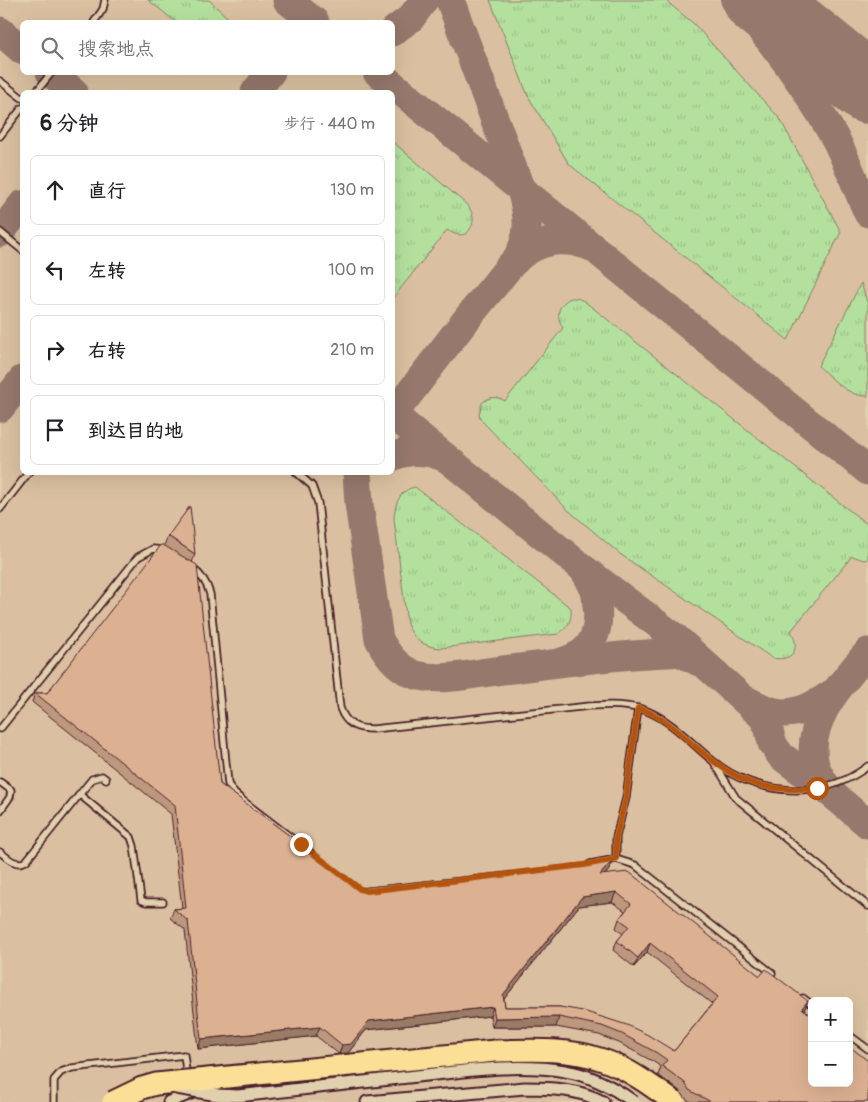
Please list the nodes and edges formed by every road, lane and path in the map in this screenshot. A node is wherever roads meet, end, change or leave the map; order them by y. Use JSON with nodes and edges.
{"nodes":[{"id":1,"x":105,"y":0,"type":"edge"},
{"id":2,"x":95,"y":20,"type":"edge"},
{"id":3,"x":50,"y":75,"type":"edge"},
{"id":4,"x":0,"y":81,"type":"edge"},
{"id":5,"x":38,"y":90,"type":"edge"},
{"id":6,"x":20,"y":96,"type":"edge"},
{"id":7,"x":20,"y":111,"type":"edge"},
{"id":8,"x":0,"y":136,"type":"edge"},
{"id":9,"x":0,"y":232,"type":"edge"},
{"id":10,"x":20,"y":248,"type":"edge"},
{"id":11,"x":27,"y":475,"type":"edge"},
{"id":12,"x":299,"y":475,"type":"edge"},
{"id":13,"x":0,"y":509,"type":"edge"},
{"id":14,"x":170,"y":553,"type":"edge"},
{"id":15,"x":184,"y":563,"type":"edge"},
{"id":16,"x":638,"y":708,"type":"junction"},
{"id":17,"x":0,"y":729,"type":"edge"},
{"id":18,"x":714,"y":762,"type":"junction"},
{"id":19,"x":868,"y":766,"type":"edge"},
{"id":20,"x":106,"y":779,"type":"dead end"},
{"id":21,"x":0,"y":782,"type":"edge"},
{"id":22,"x":79,"y":794,"type":"junction"},
{"id":23,"x":0,"y":811,"type":"edge"},
{"id":24,"x":0,"y":852,"type":"edge"},
{"id":25,"x":312,"y":853,"type":"edge"},
{"id":26,"x":616,"y":859,"type":"junction"},
{"id":27,"x":584,"y":865,"type":"edge"},
{"id":28,"x":163,"y":902,"type":"dead end"},
{"id":29,"x":868,"y":906,"type":"edge"},
{"id":30,"x":781,"y":981,"type":"edge"},
{"id":31,"x":796,"y":993,"type":"edge"},
{"id":32,"x":808,"y":1002,"type":"edge"},
{"id":33,"x":853,"y":1038,"type":"edge"},
{"id":34,"x":868,"y":1049,"type":"edge"},
{"id":35,"x":156,"y":1084,"type":"junction"},
{"id":36,"x":190,"y":1098,"type":"edge"},
{"id":37,"x":54,"y":1102,"type":"edge"},
{"id":38,"x":113,"y":1102,"type":"edge"},
{"id":39,"x":169,"y":1102,"type":"edge"},
{"id":40,"x":367,"y":1102,"type":"edge"},
{"id":41,"x":603,"y":1102,"type":"edge"},
{"id":42,"x":634,"y":1102,"type":"edge"},
{"id":43,"x":656,"y":1102,"type":"edge"},
{"id":44,"x":674,"y":1102,"type":"edge"}],
"edges":[{"from":1,"to":2,"type":"lane"},
{"from":3,"to":5,"type":"lane"},
{"from":4,"to":6,"type":"lane"},
{"from":7,"to":8,"type":"lane"},
{"from":9,"to":10,"type":"lane"},
{"from":11,"to":13,"type":"lane"},
{"from":12,"to":16,"type":"lane"},
{"from":14,"to":17,"type":"lane"},
{"from":15,"to":25,"type":"lane"},
{"from":16,"to":18,"type":"lane"},
{"from":16,"to":26,"type":"lane"},
{"from":18,"to":19,"type":"lane"},
{"from":18,"to":29,"type":"lane"},
{"from":20,"to":22,"type":"lane"},
{"from":21,"to":23,"type":"lane"},
{"from":22,"to":24,"type":"lane"},
{"from":22,"to":28,"type":"lane"},
{"from":26,"to":27,"type":"lane"},
{"from":26,"to":30,"type":"lane"},
{"from":31,"to":32,"type":"lane"},
{"from":33,"to":34,"type":"lane"},
{"from":35,"to":38,"type":"highway","bridge":true},
{"from":35,"to":42,"type":"street","bridge":true},
{"from":35,"to":44,"type":"highway","bridge":true},
{"from":36,"to":37,"type":"lane"},
{"from":36,"to":39,"type":"street"},
{"from":36,"to":43,"type":"street"},
{"from":40,"to":41,"type":"street"}]}
